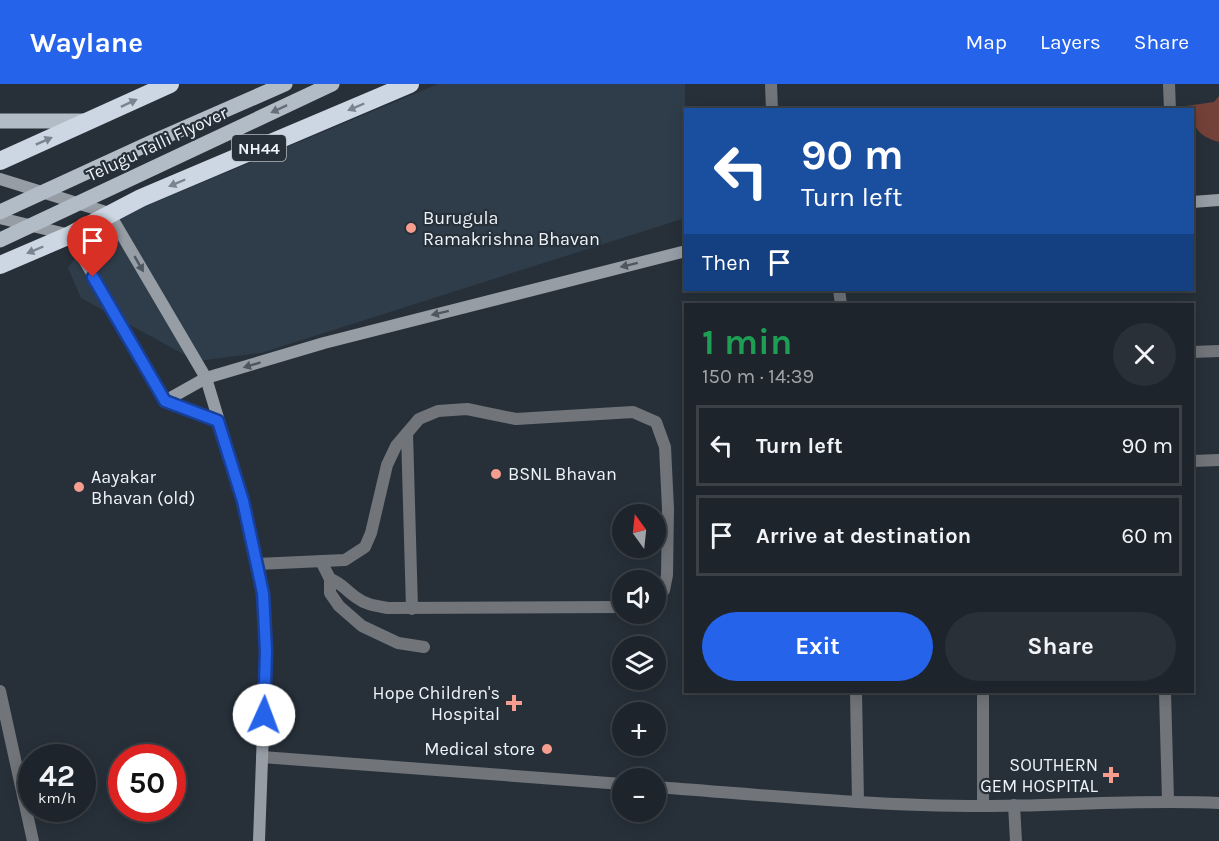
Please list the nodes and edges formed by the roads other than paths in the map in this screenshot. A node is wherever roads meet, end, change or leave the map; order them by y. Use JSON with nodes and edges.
{"nodes":[{"id":1,"x":170,"y":84,"type":"edge"},
{"id":2,"x":285,"y":84,"type":"edge"},
{"id":3,"x":332,"y":84,"type":"edge"},
{"id":4,"x":410,"y":84,"type":"edge"},
{"id":5,"x":771,"y":84,"type":"edge"},
{"id":6,"x":1169,"y":84,"type":"edge"},
{"id":7,"x":772,"y":108,"type":"edge"},
{"id":8,"x":1170,"y":108,"type":"edge"},
{"id":9,"x":0,"y":121,"type":"edge"},
{"id":10,"x":88,"y":122,"type":"junction"},
{"id":11,"x":0,"y":161,"type":"edge"},
{"id":12,"x":0,"y":179,"type":"edge"},
{"id":13,"x":1219,"y":200,"type":"edge"},
{"id":14,"x":1194,"y":202,"type":"edge"},
{"id":15,"x":0,"y":212,"type":"edge"},
{"id":16,"x":109,"y":213,"type":"junction"},
{"id":17,"x":0,"y":218,"type":"edge"},
{"id":18,"x":70,"y":235,"type":"junction"},
{"id":19,"x":0,"y":240,"type":"edge"},
{"id":20,"x":684,"y":252,"type":"edge"},
{"id":21,"x":0,"y":265,"type":"edge"},
{"id":22,"x":1219,"y":351,"type":"edge"},
{"id":23,"x":1194,"y":352,"type":"edge"},
{"id":24,"x":206,"y":378,"type":"junction"},
{"id":25,"x":165,"y":401,"type":"junction"},
{"id":26,"x":218,"y":421,"type":"junction"},
{"id":27,"x":407,"y":433,"type":"junction"},
{"id":28,"x":1219,"y":460,"type":"edge"},
{"id":29,"x":1194,"y":461,"type":"edge"},
{"id":30,"x":321,"y":561,"type":"junction"},
{"id":31,"x":257,"y":564,"type":"junction"},
{"id":32,"x":330,"y":579,"type":"junction"},
{"id":33,"x":666,"y":582,"type":"edge"},
{"id":34,"x":612,"y":607,"type":"edge"},
{"id":35,"x":412,"y":609,"type":"junction"},
{"id":36,"x":424,"y":647,"type":"dead end"},
{"id":37,"x":0,"y":691,"type":"edge"},
{"id":38,"x":856,"y":693,"type":"edge"},
{"id":39,"x":983,"y":693,"type":"edge"},
{"id":40,"x":1165,"y":693,"type":"edge"},
{"id":41,"x":262,"y":758,"type":"junction"},
{"id":42,"x":612,"y":783,"type":"edge"},
{"id":43,"x":666,"y":788,"type":"edge"},
{"id":44,"x":1168,"y":800,"type":"junction"},
{"id":45,"x":858,"y":802,"type":"junction"},
{"id":46,"x":1219,"y":803,"type":"edge"},
{"id":47,"x":1014,"y":805,"type":"junction"},
{"id":48,"x":983,"y":806,"type":"junction"},
{"id":49,"x":33,"y":841,"type":"edge"},
{"id":50,"x":259,"y":841,"type":"edge"},
{"id":51,"x":1016,"y":841,"type":"edge"}],
"edges":[{"from":10,"to":1,"type":"highway","one_way":true},
{"from":2,"to":15,"type":"main road","name":"Telugu Talli Flyover","bridge":true},
{"from":3,"to":19,"type":"main road","name":"Telugu Talli Flyover","one_way":true,"bridge":true},
{"from":4,"to":16,"type":"highway","number":"NH44","one_way":true},
{"from":5,"to":7,"type":"street"},
{"from":6,"to":8,"type":"street"},
{"from":9,"to":10,"type":"main road"},
{"from":11,"to":10,"type":"highway","one_way":true},
{"from":12,"to":16,"type":"main road"},
{"from":13,"to":14,"type":"main road"},
{"from":16,"to":18,"type":"highway","number":"NH44"},
{"from":16,"to":24,"type":"main road","one_way":true},
{"from":17,"to":18,"type":"main road"},
{"from":18,"to":21,"type":"highway","number":"NH44","one_way":true},
{"from":18,"to":25,"type":"main road"},
{"from":20,"to":24,"type":"main road","one_way":true},
{"from":22,"to":23,"type":"street"},
{"from":24,"to":25,"type":"main road"},
{"from":24,"to":26,"type":"main road"},
{"from":25,"to":26,"type":"main road"},
{"from":26,"to":31,"type":"main road"},
{"from":27,"to":30,"type":"street"},
{"from":27,"to":33,"type":"street"},
{"from":27,"to":35,"type":"street"},
{"from":28,"to":29,"type":"street"},
{"from":30,"to":31,"type":"street"},
{"from":30,"to":32,"type":"street"},
{"from":31,"to":41,"type":"main road"},
{"from":32,"to":35,"type":"street"},
{"from":32,"to":36,"type":"street"},
{"from":34,"to":35,"type":"street"},
{"from":37,"to":49,"type":"street"},
{"from":38,"to":45,"type":"street"},
{"from":39,"to":48,"type":"street"},
{"from":40,"to":44,"type":"street"},
{"from":41,"to":42,"type":"street"},
{"from":41,"to":50,"type":"main road"},
{"from":43,"to":45,"type":"street"},
{"from":44,"to":46,"type":"street"},
{"from":44,"to":47,"type":"street"},
{"from":45,"to":48,"type":"street"},
{"from":47,"to":48,"type":"street"},
{"from":47,"to":51,"type":"street"}]}
